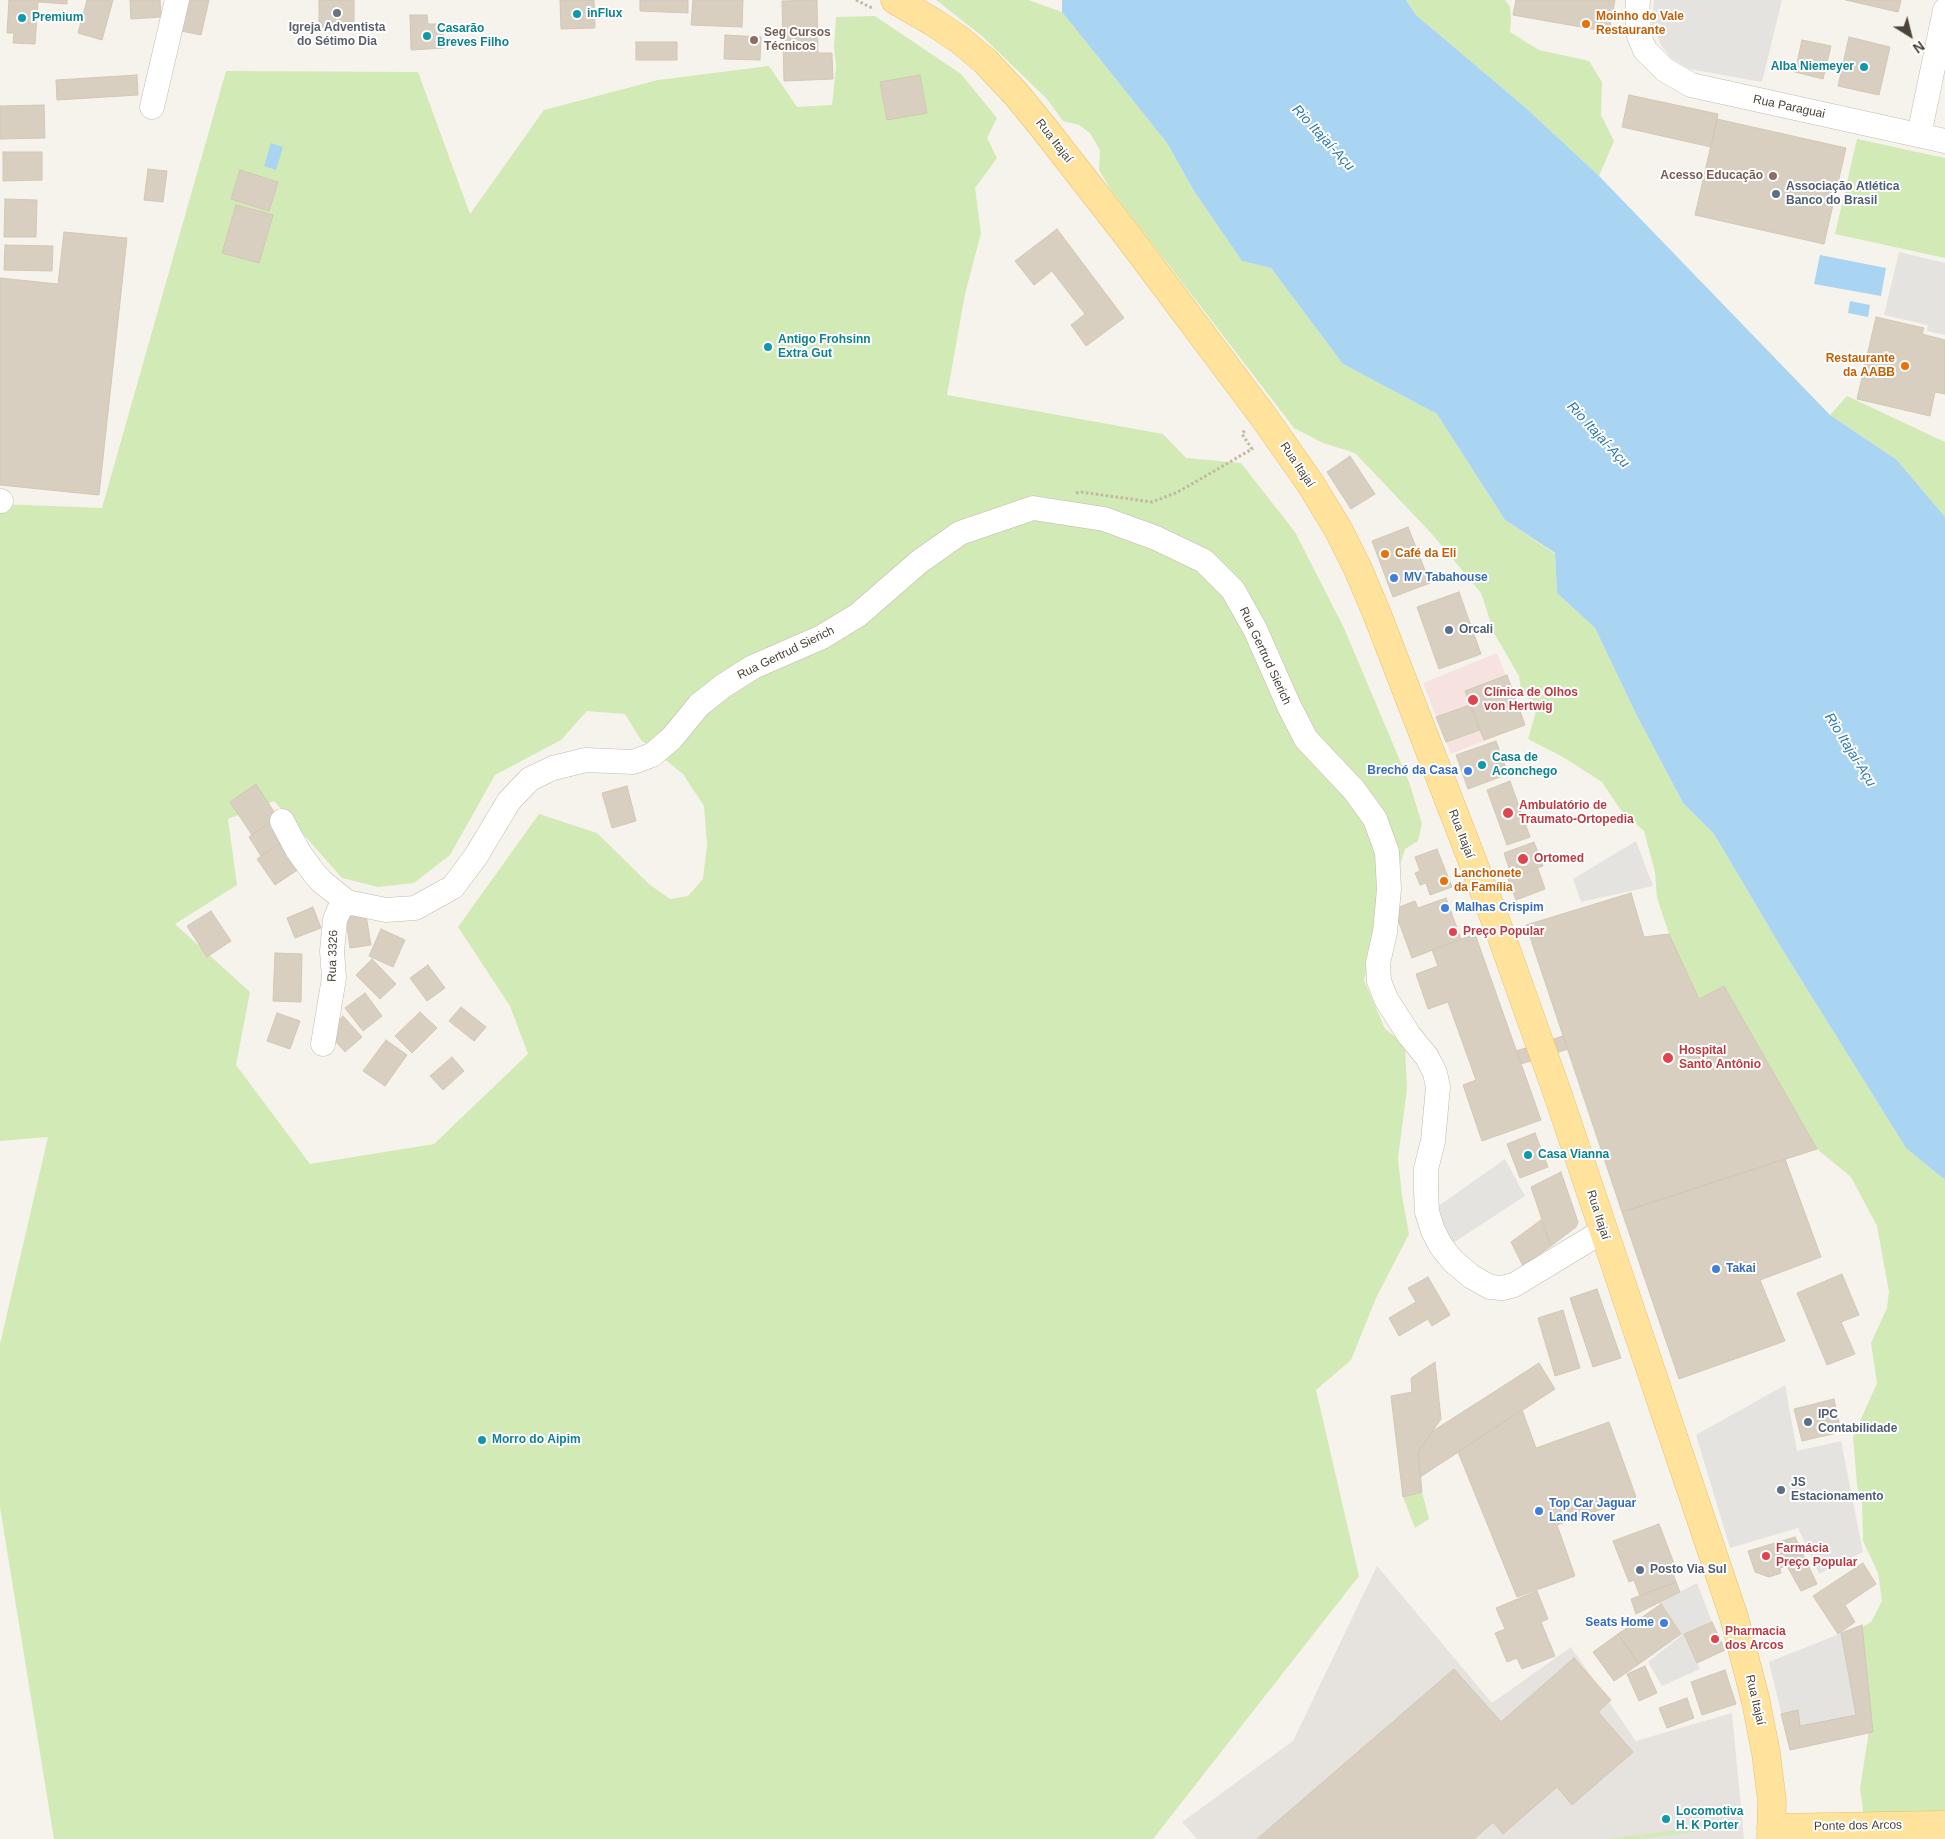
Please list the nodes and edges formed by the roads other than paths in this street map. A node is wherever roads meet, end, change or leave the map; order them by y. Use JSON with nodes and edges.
{"nodes":[{"id":1,"x":177,"y":0,"type":"edge"},
{"id":2,"x":894,"y":0,"type":"edge"},
{"id":3,"x":1638,"y":0,"type":"edge"},
{"id":4,"x":1945,"y":10,"type":"edge"},
{"id":5,"x":152,"y":107,"type":"dead end"},
{"id":6,"x":1919,"y":135,"type":"junction"},
{"id":7,"x":1945,"y":141,"type":"edge"},
{"id":8,"x":282,"y":821,"type":"dead end"},
{"id":9,"x":347,"y":902,"type":"junction"},
{"id":10,"x":323,"y":1044,"type":"dead end"},
{"id":11,"x":1603,"y":1231,"type":"junction"},
{"id":12,"x":1945,"y":1825,"type":"edge"},
{"id":13,"x":1771,"y":1833,"type":"edge"}],
"edges":[{"from":1,"to":5,"type":"street"},
{"from":2,"to":11,"type":"main road","name":"Rua Itajaí"},
{"from":3,"to":6,"type":"street","name":"Rua Paraguai"},
{"from":4,"to":6,"type":"street"},
{"from":6,"to":7,"type":"street","name":"Rua Paraguai"},
{"from":8,"to":9,"type":"street","name":"Rua Gertrud Sierich"},
{"from":9,"to":10,"type":"street","name":"Rua 3326"},
{"from":9,"to":11,"type":"street","name":"Rua Gertrud Sierich"},
{"from":11,"to":13,"type":"main road","name":"Rua Itajaí"},
{"from":12,"to":13,"type":"main road","name":"Ponte dos Arcos"}]}
